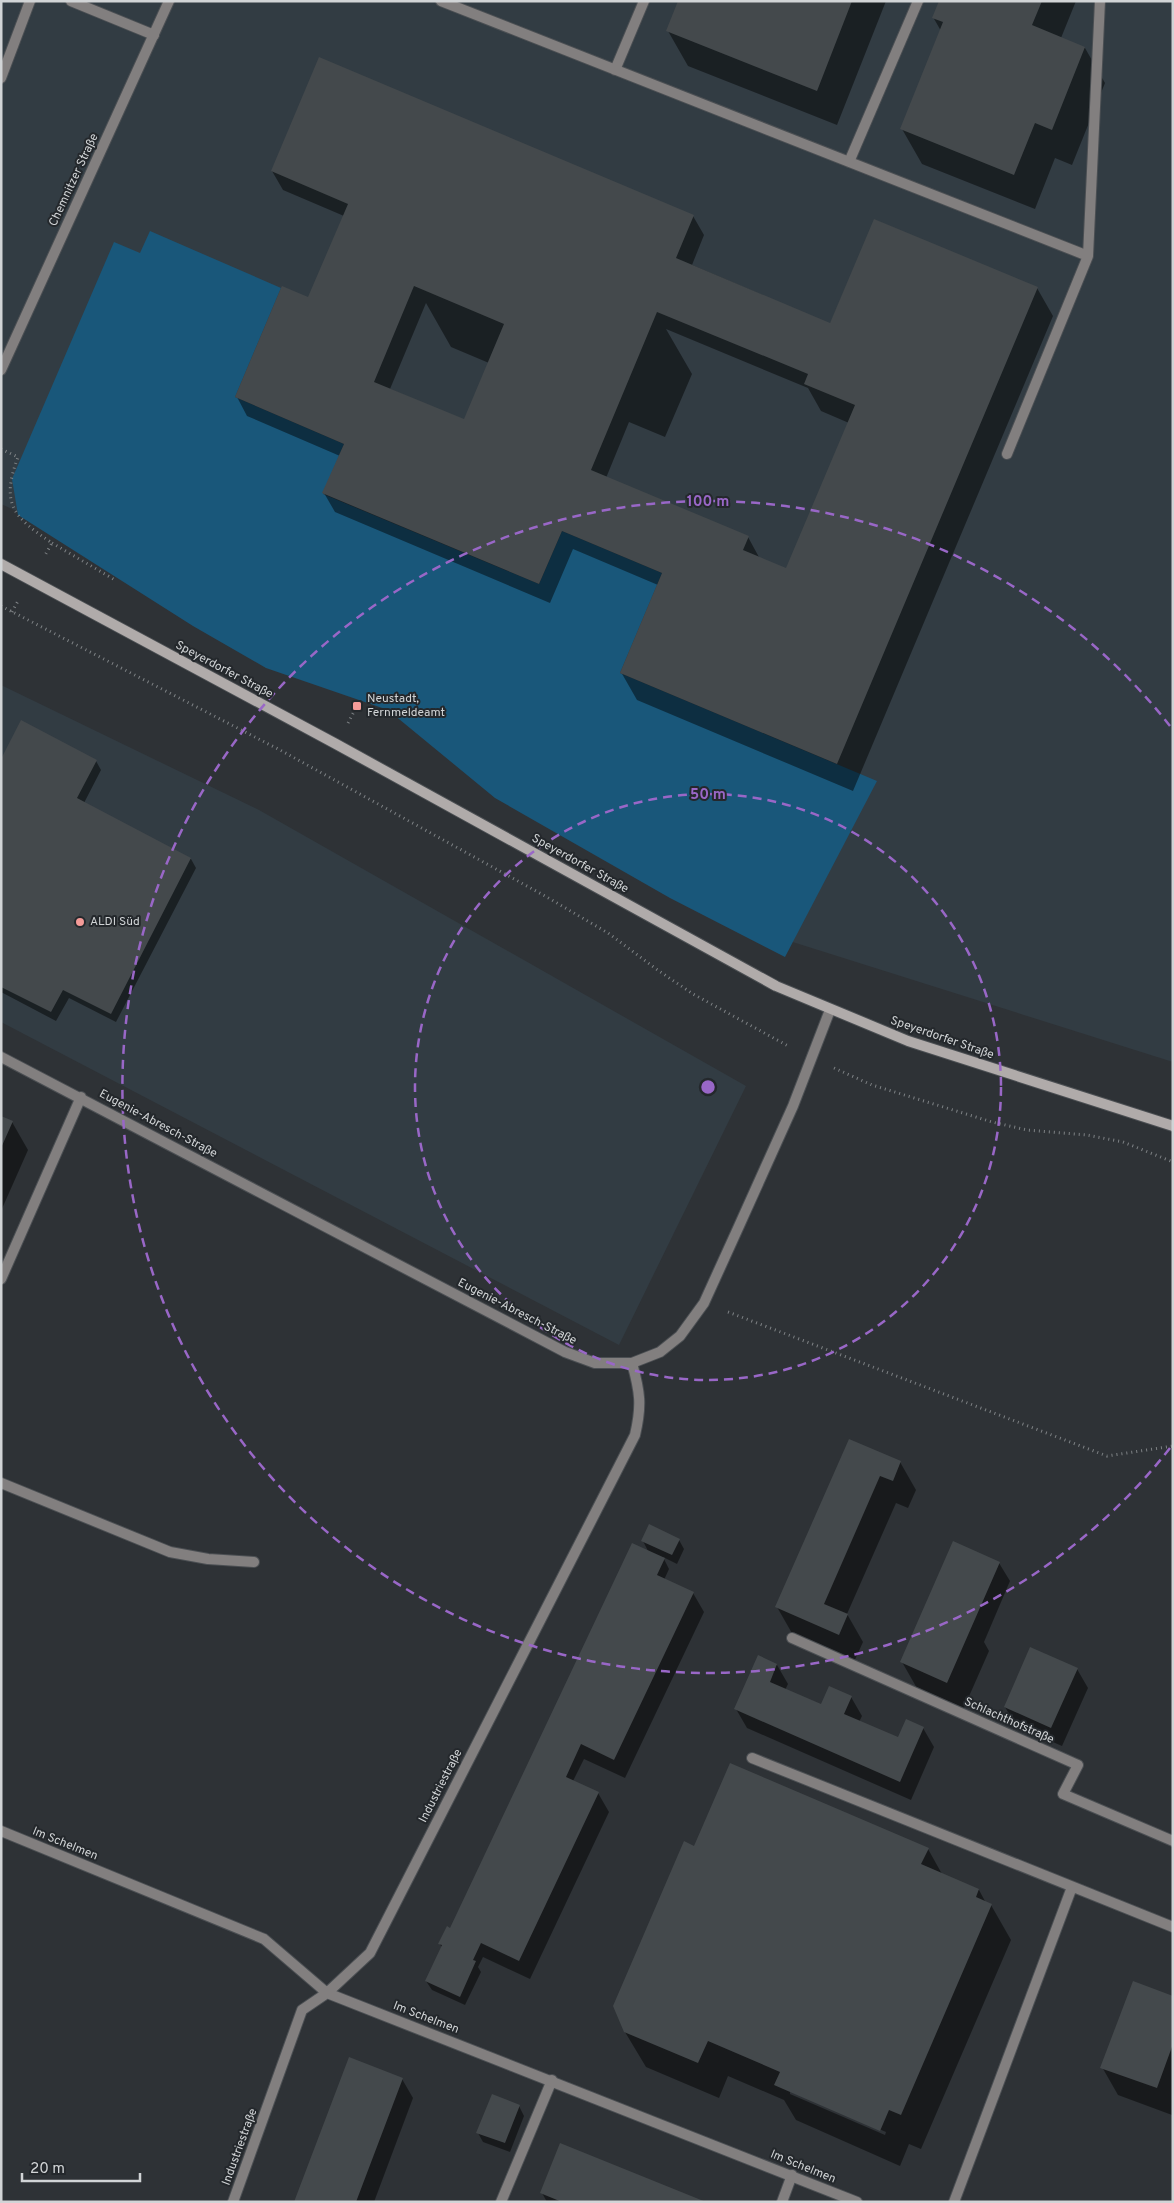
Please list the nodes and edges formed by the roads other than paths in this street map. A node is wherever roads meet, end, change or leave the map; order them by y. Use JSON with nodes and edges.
{"nodes":[{"id":1,"x":30,"y":1,"type":"edge"},
{"id":2,"x":71,"y":1,"type":"edge"},
{"id":3,"x":169,"y":1,"type":"edge"},
{"id":4,"x":441,"y":1,"type":"edge"},
{"id":5,"x":644,"y":1,"type":"edge"},
{"id":6,"x":918,"y":1,"type":"edge"},
{"id":7,"x":1100,"y":1,"type":"edge"},
{"id":8,"x":154,"y":35,"type":"junction"},
{"id":9,"x":615,"y":70,"type":"junction"},
{"id":10,"x":1,"y":78,"type":"edge"},
{"id":11,"x":849,"y":162,"type":"junction"},
{"id":12,"x":1088,"y":256,"type":"junction"},
{"id":13,"x":1,"y":370,"type":"edge"},
{"id":14,"x":1007,"y":454,"type":"dead end"},
{"id":15,"x":1,"y":564,"type":"edge"},
{"id":16,"x":830,"y":1010,"type":"junction"},
{"id":17,"x":1,"y":1057,"type":"edge"},
{"id":18,"x":80,"y":1097,"type":"junction"},
{"id":19,"x":1173,"y":1126,"type":"edge"},
{"id":20,"x":1,"y":1279,"type":"edge"},
{"id":21,"x":632,"y":1363,"type":"junction"},
{"id":22,"x":1,"y":1483,"type":"edge"},
{"id":23,"x":254,"y":1562,"type":"dead end"},
{"id":24,"x":792,"y":1638,"type":"dead end"},
{"id":25,"x":752,"y":1758,"type":"dead end"},
{"id":26,"x":1,"y":1831,"type":"edge"},
{"id":27,"x":1173,"y":1841,"type":"edge"},
{"id":28,"x":1072,"y":1887,"type":"junction"},
{"id":29,"x":1173,"y":1927,"type":"edge"},
{"id":30,"x":327,"y":1993,"type":"junction"},
{"id":31,"x":552,"y":2080,"type":"junction"},
{"id":32,"x":792,"y":2175,"type":"junction"},
{"id":33,"x":233,"y":2202,"type":"edge"},
{"id":34,"x":501,"y":2202,"type":"edge"},
{"id":35,"x":782,"y":2202,"type":"edge"},
{"id":36,"x":857,"y":2202,"type":"edge"},
{"id":37,"x":954,"y":2202,"type":"edge"}],
"edges":[{"from":1,"to":10,"type":"street"},
{"from":2,"to":8,"type":"street"},
{"from":3,"to":8,"type":"street","name":"Chemnitzer Straße"},
{"from":4,"to":9,"type":"street"},
{"from":5,"to":9,"type":"street"},
{"from":6,"to":11,"type":"street"},
{"from":7,"to":12,"type":"street"},
{"from":8,"to":13,"type":"street","name":"Chemnitzer Straße"},
{"from":9,"to":11,"type":"street"},
{"from":11,"to":12,"type":"street"},
{"from":12,"to":14,"type":"street"},
{"from":15,"to":16,"type":"street","name":"Speyerdorfer Straße"},
{"from":16,"to":19,"type":"street","name":"Speyerdorfer Straße"},
{"from":16,"to":21,"type":"street","name":"Eugenie-Abresch-Straße"},
{"from":17,"to":18,"type":"street","name":"Eugenie-Abresch-Straße"},
{"from":18,"to":20,"type":"street","name":"Eugenie-Abresch-Straße"},
{"from":18,"to":21,"type":"street","name":"Eugenie-Abresch-Straße"},
{"from":21,"to":30,"type":"street","name":"Industriestraße"},
{"from":22,"to":23,"type":"street"},
{"from":24,"to":27,"type":"street","name":"Schlachthofstraße"},
{"from":25,"to":28,"type":"street"},
{"from":26,"to":30,"type":"street","name":"Im Schelmen"},
{"from":28,"to":29,"type":"street"},
{"from":28,"to":37,"type":"street"},
{"from":30,"to":31,"type":"street","name":"Im Schelmen"},
{"from":30,"to":33,"type":"street","name":"Industriestraße"},
{"from":31,"to":32,"type":"street","name":"Im Schelmen"},
{"from":31,"to":34,"type":"street"},
{"from":32,"to":35,"type":"street"},
{"from":32,"to":36,"type":"street","name":"Im Schelmen"}]}
